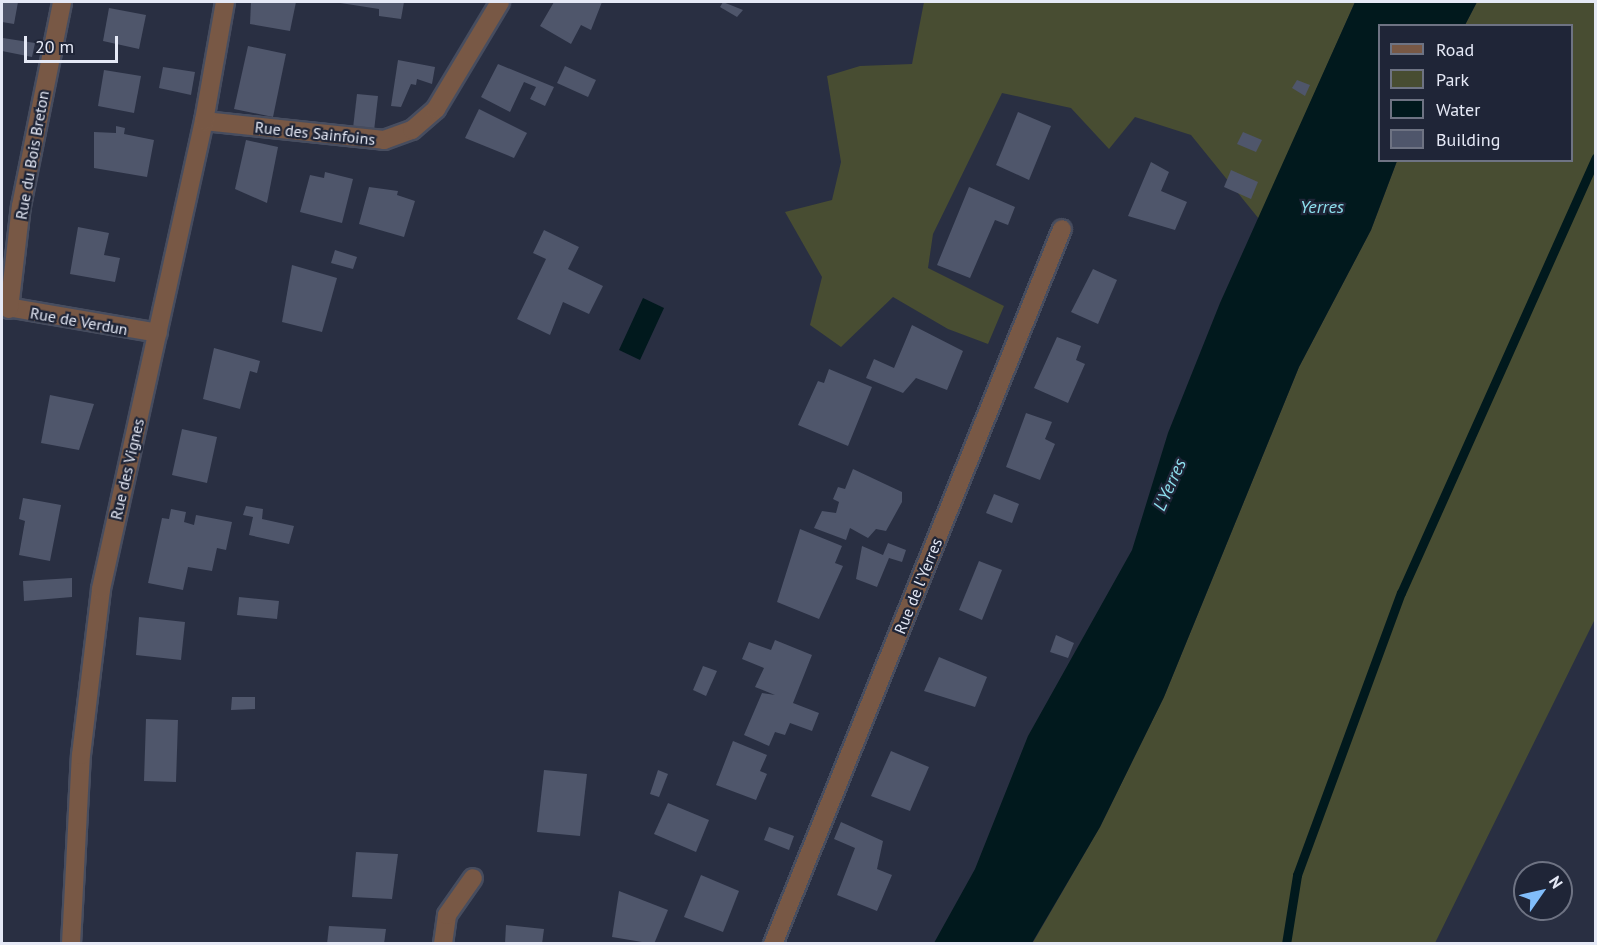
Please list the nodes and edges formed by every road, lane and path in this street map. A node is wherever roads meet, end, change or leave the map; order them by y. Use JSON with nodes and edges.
{"nodes":[{"id":1,"x":62,"y":2,"type":"edge"},
{"id":2,"x":225,"y":2,"type":"edge"},
{"id":3,"x":500,"y":2,"type":"edge"},
{"id":4,"x":204,"y":121,"type":"junction"},
{"id":5,"x":1062,"y":229,"type":"dead end"},
{"id":6,"x":5,"y":308,"type":"edge"},
{"id":7,"x":158,"y":333,"type":"junction"},
{"id":8,"x":473,"y":878,"type":"dead end"},
{"id":9,"x":71,"y":944,"type":"edge"},
{"id":10,"x":443,"y":944,"type":"edge"},
{"id":11,"x":773,"y":944,"type":"edge"}],
"edges":[{"from":1,"to":6,"type":"street","name":"Rue du Bois Breton"},
{"from":2,"to":4,"type":"street","name":"Rue des Vignes"},
{"from":3,"to":4,"type":"street","name":"Rue des Sainfoins"},
{"from":4,"to":7,"type":"street","name":"Rue des Vignes"},
{"from":5,"to":11,"type":"street","name":"Rue de l'Yerres"},
{"from":6,"to":7,"type":"street","name":"Rue de Verdun"},
{"from":7,"to":9,"type":"street","name":"Rue des Vignes"},
{"from":8,"to":10,"type":"street"}]}
